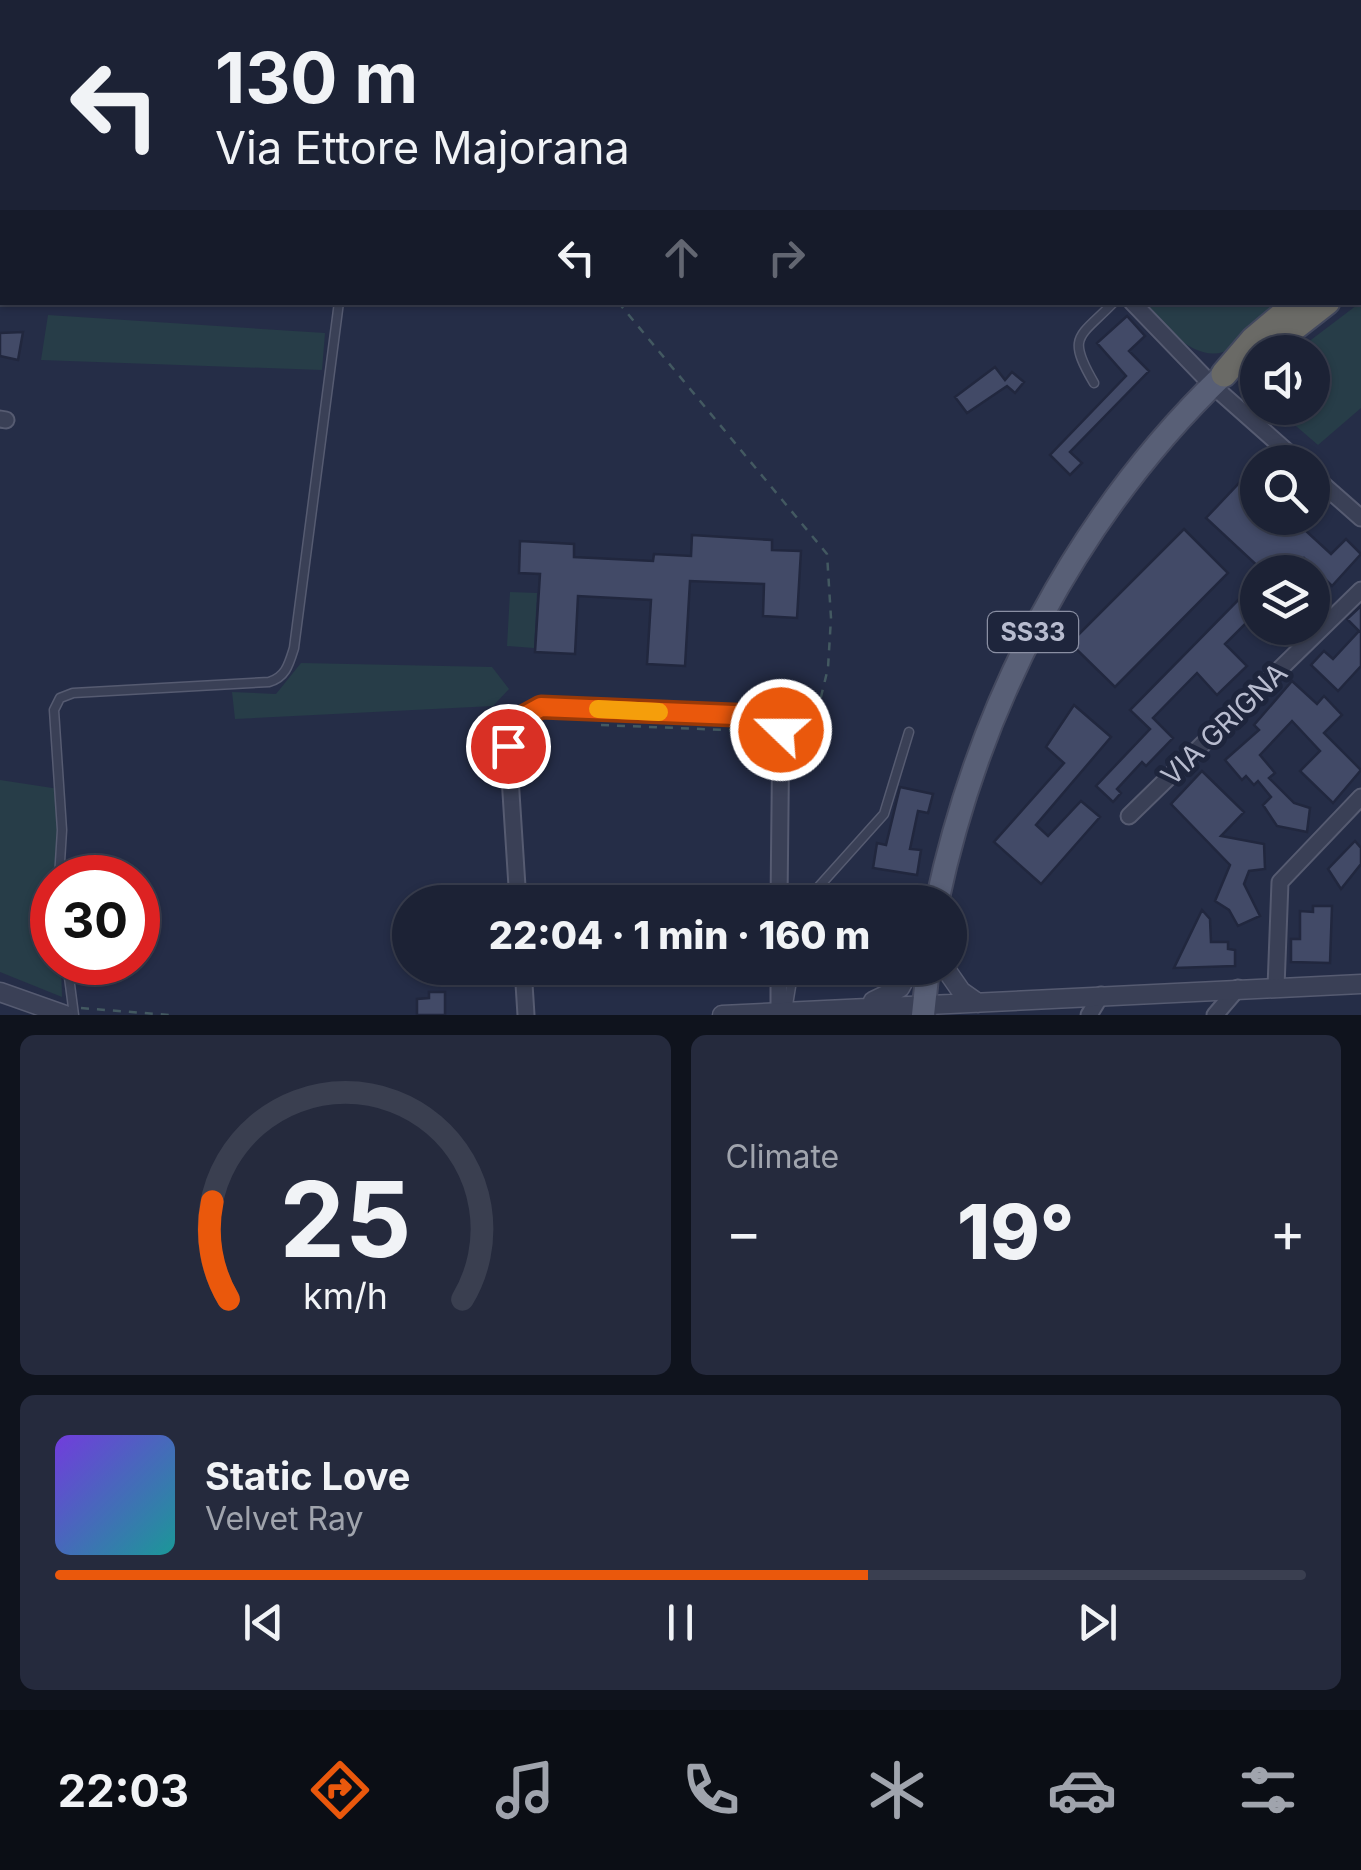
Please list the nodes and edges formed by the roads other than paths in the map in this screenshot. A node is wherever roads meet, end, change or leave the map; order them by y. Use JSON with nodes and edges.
{"nodes":[{"id":1,"x":339,"y":305,"type":"edge"},
{"id":2,"x":1111,"y":305,"type":"edge"},
{"id":3,"x":1135,"y":305,"type":"edge"},
{"id":4,"x":1294,"y":305,"type":"edge"},
{"id":5,"x":1324,"y":305,"type":"edge"},
{"id":6,"x":1285,"y":335,"type":"edge"},
{"id":7,"x":1240,"y":366,"type":"edge"},
{"id":8,"x":1218,"y":380,"type":"junction"},
{"id":9,"x":1094,"y":384,"type":"dead end"},
{"id":10,"x":1282,"y":445,"type":"edge"},
{"id":11,"x":1330,"y":491,"type":"edge"},
{"id":12,"x":1361,"y":518,"type":"edge"},
{"id":13,"x":1361,"y":590,"type":"edge"},
{"id":14,"x":909,"y":732,"type":"dead end"},
{"id":15,"x":1361,"y":797,"type":"edge"},
{"id":16,"x":1129,"y":816,"type":"dead end"},
{"id":17,"x":61,"y":855,"type":"edge"},
{"id":18,"x":517,"y":885,"type":"edge"},
{"id":19,"x":780,"y":885,"type":"edge"},
{"id":20,"x":820,"y":885,"type":"edge"},
{"id":21,"x":941,"y":885,"type":"edge"},
{"id":22,"x":1361,"y":984,"type":"edge"},
{"id":23,"x":70,"y":985,"type":"edge"},
{"id":24,"x":524,"y":985,"type":"edge"},
{"id":25,"x":781,"y":985,"type":"edge"},
{"id":26,"x":790,"y":985,"type":"edge"},
{"id":27,"x":902,"y":985,"type":"edge"},
{"id":28,"x":926,"y":985,"type":"edge"},
{"id":29,"x":957,"y":985,"type":"edge"},
{"id":30,"x":1276,"y":987,"type":"junction"},
{"id":31,"x":1238,"y":988,"type":"junction"},
{"id":32,"x":0,"y":992,"type":"edge"},
{"id":33,"x":1101,"y":995,"type":"junction"},
{"id":34,"x":978,"y":1003,"type":"junction"},
{"id":35,"x":848,"y":1006,"type":"junction"},
{"id":36,"x":923,"y":1010,"type":"edge"},
{"id":37,"x":783,"y":1011,"type":"junction"},
{"id":38,"x":56,"y":1013,"type":"edge"},
{"id":39,"x":74,"y":1015,"type":"edge"},
{"id":40,"x":526,"y":1015,"type":"edge"},
{"id":41,"x":722,"y":1015,"type":"edge"},
{"id":42,"x":868,"y":1015,"type":"edge"},
{"id":43,"x":961,"y":1015,"type":"edge"},
{"id":44,"x":1089,"y":1015,"type":"edge"},
{"id":45,"x":1215,"y":1015,"type":"edge"}],
"edges":[{"from":1,"to":17,"type":"lane"},
{"from":2,"to":9,"type":"lane"},
{"from":3,"to":8,"type":"street"},
{"from":4,"to":8,"type":"highway","number":"SS33"},
{"from":5,"to":6,"type":"highway","number":"SS33"},
{"from":7,"to":8,"type":"highway","number":"SS33"},
{"from":8,"to":10,"type":"street"},
{"from":8,"to":21,"type":"main road","number":"SS33"},
{"from":11,"to":12,"type":"street"},
{"from":13,"to":16,"type":"street","name":"VIA GRIGNA"},
{"from":14,"to":20,"type":"lane"},
{"from":15,"to":30,"type":"street"},
{"from":18,"to":19,"type":"street"},
{"from":22,"to":30,"type":"street"},
{"from":23,"to":39,"type":"lane"},
{"from":24,"to":40,"type":"street"},
{"from":25,"to":37,"type":"street"},
{"from":26,"to":37,"type":"lane"},
{"from":27,"to":35,"type":"street"},
{"from":28,"to":36,"type":"main road"},
{"from":29,"to":34,"type":"street"},
{"from":30,"to":31,"type":"street"},
{"from":31,"to":33,"type":"street"},
{"from":31,"to":45,"type":"street"},
{"from":32,"to":38,"type":"street"},
{"from":33,"to":34,"type":"street"},
{"from":33,"to":44,"type":"street"},
{"from":34,"to":36,"type":"street"},
{"from":34,"to":43,"type":"street"},
{"from":35,"to":36,"type":"street"},
{"from":35,"to":37,"type":"street"},
{"from":35,"to":42,"type":"street"},
{"from":37,"to":41,"type":"street"}]}
